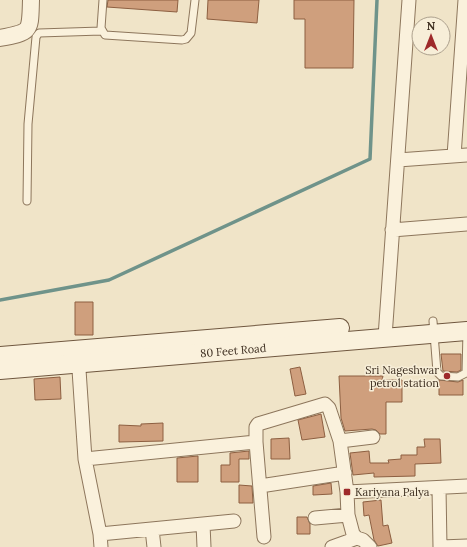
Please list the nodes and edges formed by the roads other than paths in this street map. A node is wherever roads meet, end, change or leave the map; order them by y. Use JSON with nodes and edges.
{"nodes":[{"id":1,"x":31,"y":0,"type":"edge"},
{"id":2,"x":103,"y":0,"type":"edge"},
{"id":3,"x":195,"y":0,"type":"edge"},
{"id":4,"x":409,"y":0,"type":"edge"},
{"id":5,"x":465,"y":0,"type":"edge"},
{"id":6,"x":101,"y":31,"type":"junction"},
{"id":7,"x":0,"y":38,"type":"edge"},
{"id":8,"x":461,"y":155,"type":"edge"},
{"id":9,"x":398,"y":160,"type":"junction"},
{"id":10,"x":27,"y":201,"type":"dead end"},
{"id":11,"x":467,"y":224,"type":"edge"},
{"id":12,"x":392,"y":230,"type":"junction"},
{"id":13,"x":467,"y":318,"type":"edge"},
{"id":14,"x":434,"y":327,"type":"junction"},
{"id":15,"x":385,"y":330,"type":"junction"},
{"id":16,"x":467,"y":331,"type":"edge"},
{"id":17,"x":0,"y":356,"type":"edge"},
{"id":18,"x":78,"y":356,"type":"junction"},
{"id":19,"x":0,"y":370,"type":"edge"},
{"id":20,"x":373,"y":437,"type":"dead end"},
{"id":21,"x":340,"y":441,"type":"junction"},
{"id":22,"x":256,"y":442,"type":"junction"},
{"id":23,"x":85,"y":459,"type":"junction"},
{"id":24,"x":344,"y":473,"type":"junction"},
{"id":25,"x":260,"y":486,"type":"junction"},
{"id":26,"x":467,"y":486,"type":"edge"},
{"id":27,"x":439,"y":488,"type":"junction"},
{"id":28,"x":347,"y":492,"type":"junction"},
{"id":29,"x":348,"y":515,"type":"junction"},
{"id":30,"x":315,"y":518,"type":"dead end"},
{"id":31,"x":234,"y":522,"type":"dead end"},
{"id":32,"x":203,"y":524,"type":"junction"},
{"id":33,"x":152,"y":528,"type":"junction"},
{"id":34,"x":264,"y":537,"type":"dead end"},
{"id":35,"x":357,"y":538,"type":"junction"},
{"id":36,"x":101,"y":540,"type":"edge"},
{"id":37,"x":467,"y":546,"type":"edge"},
{"id":38,"x":154,"y":547,"type":"edge"},
{"id":39,"x":204,"y":547,"type":"edge"},
{"id":40,"x":332,"y":547,"type":"edge"},
{"id":41,"x":370,"y":547,"type":"edge"},
{"id":42,"x":440,"y":547,"type":"edge"}],
"edges":[{"from":1,"to":7,"type":"street"},
{"from":2,"to":6,"type":"lane"},
{"from":3,"to":6,"type":"lane"},
{"from":4,"to":9,"type":"street"},
{"from":5,"to":8,"type":"street"},
{"from":6,"to":10,"type":"lane"},
{"from":8,"to":9,"type":"street"},
{"from":9,"to":12,"type":"street"},
{"from":11,"to":12,"type":"street"},
{"from":12,"to":15,"type":"street"},
{"from":13,"to":14,"type":"main road","name":"80 Feet Road"},
{"from":14,"to":15,"type":"main road","name":"80 Feet Road"},
{"from":14,"to":16,"type":"main road","name":"80 Feet Road"},
{"from":14,"to":16,"type":"lane"},
{"from":15,"to":18,"type":"main road","name":"80 Feet Road"},
{"from":17,"to":18,"type":"main road","name":"80 Feet Road"},
{"from":18,"to":19,"type":"main road","name":"80 Feet Road"},
{"from":18,"to":23,"type":"street"},
{"from":20,"to":21,"type":"street"},
{"from":21,"to":22,"type":"street"},
{"from":21,"to":24,"type":"street"},
{"from":22,"to":23,"type":"street"},
{"from":22,"to":25,"type":"street"},
{"from":23,"to":36,"type":"street"},
{"from":24,"to":25,"type":"street"},
{"from":24,"to":28,"type":"street"},
{"from":25,"to":34,"type":"street"},
{"from":26,"to":27,"type":"street"},
{"from":27,"to":28,"type":"street"},
{"from":27,"to":42,"type":"street"},
{"from":28,"to":29,"type":"street"},
{"from":29,"to":30,"type":"street"},
{"from":29,"to":35,"type":"street"},
{"from":31,"to":32,"type":"street"},
{"from":32,"to":33,"type":"street"},
{"from":32,"to":39,"type":"street"},
{"from":33,"to":36,"type":"street"},
{"from":33,"to":38,"type":"street"},
{"from":35,"to":40,"type":"street"},
{"from":35,"to":41,"type":"street"},
{"from":37,"to":42,"type":"street"}]}
